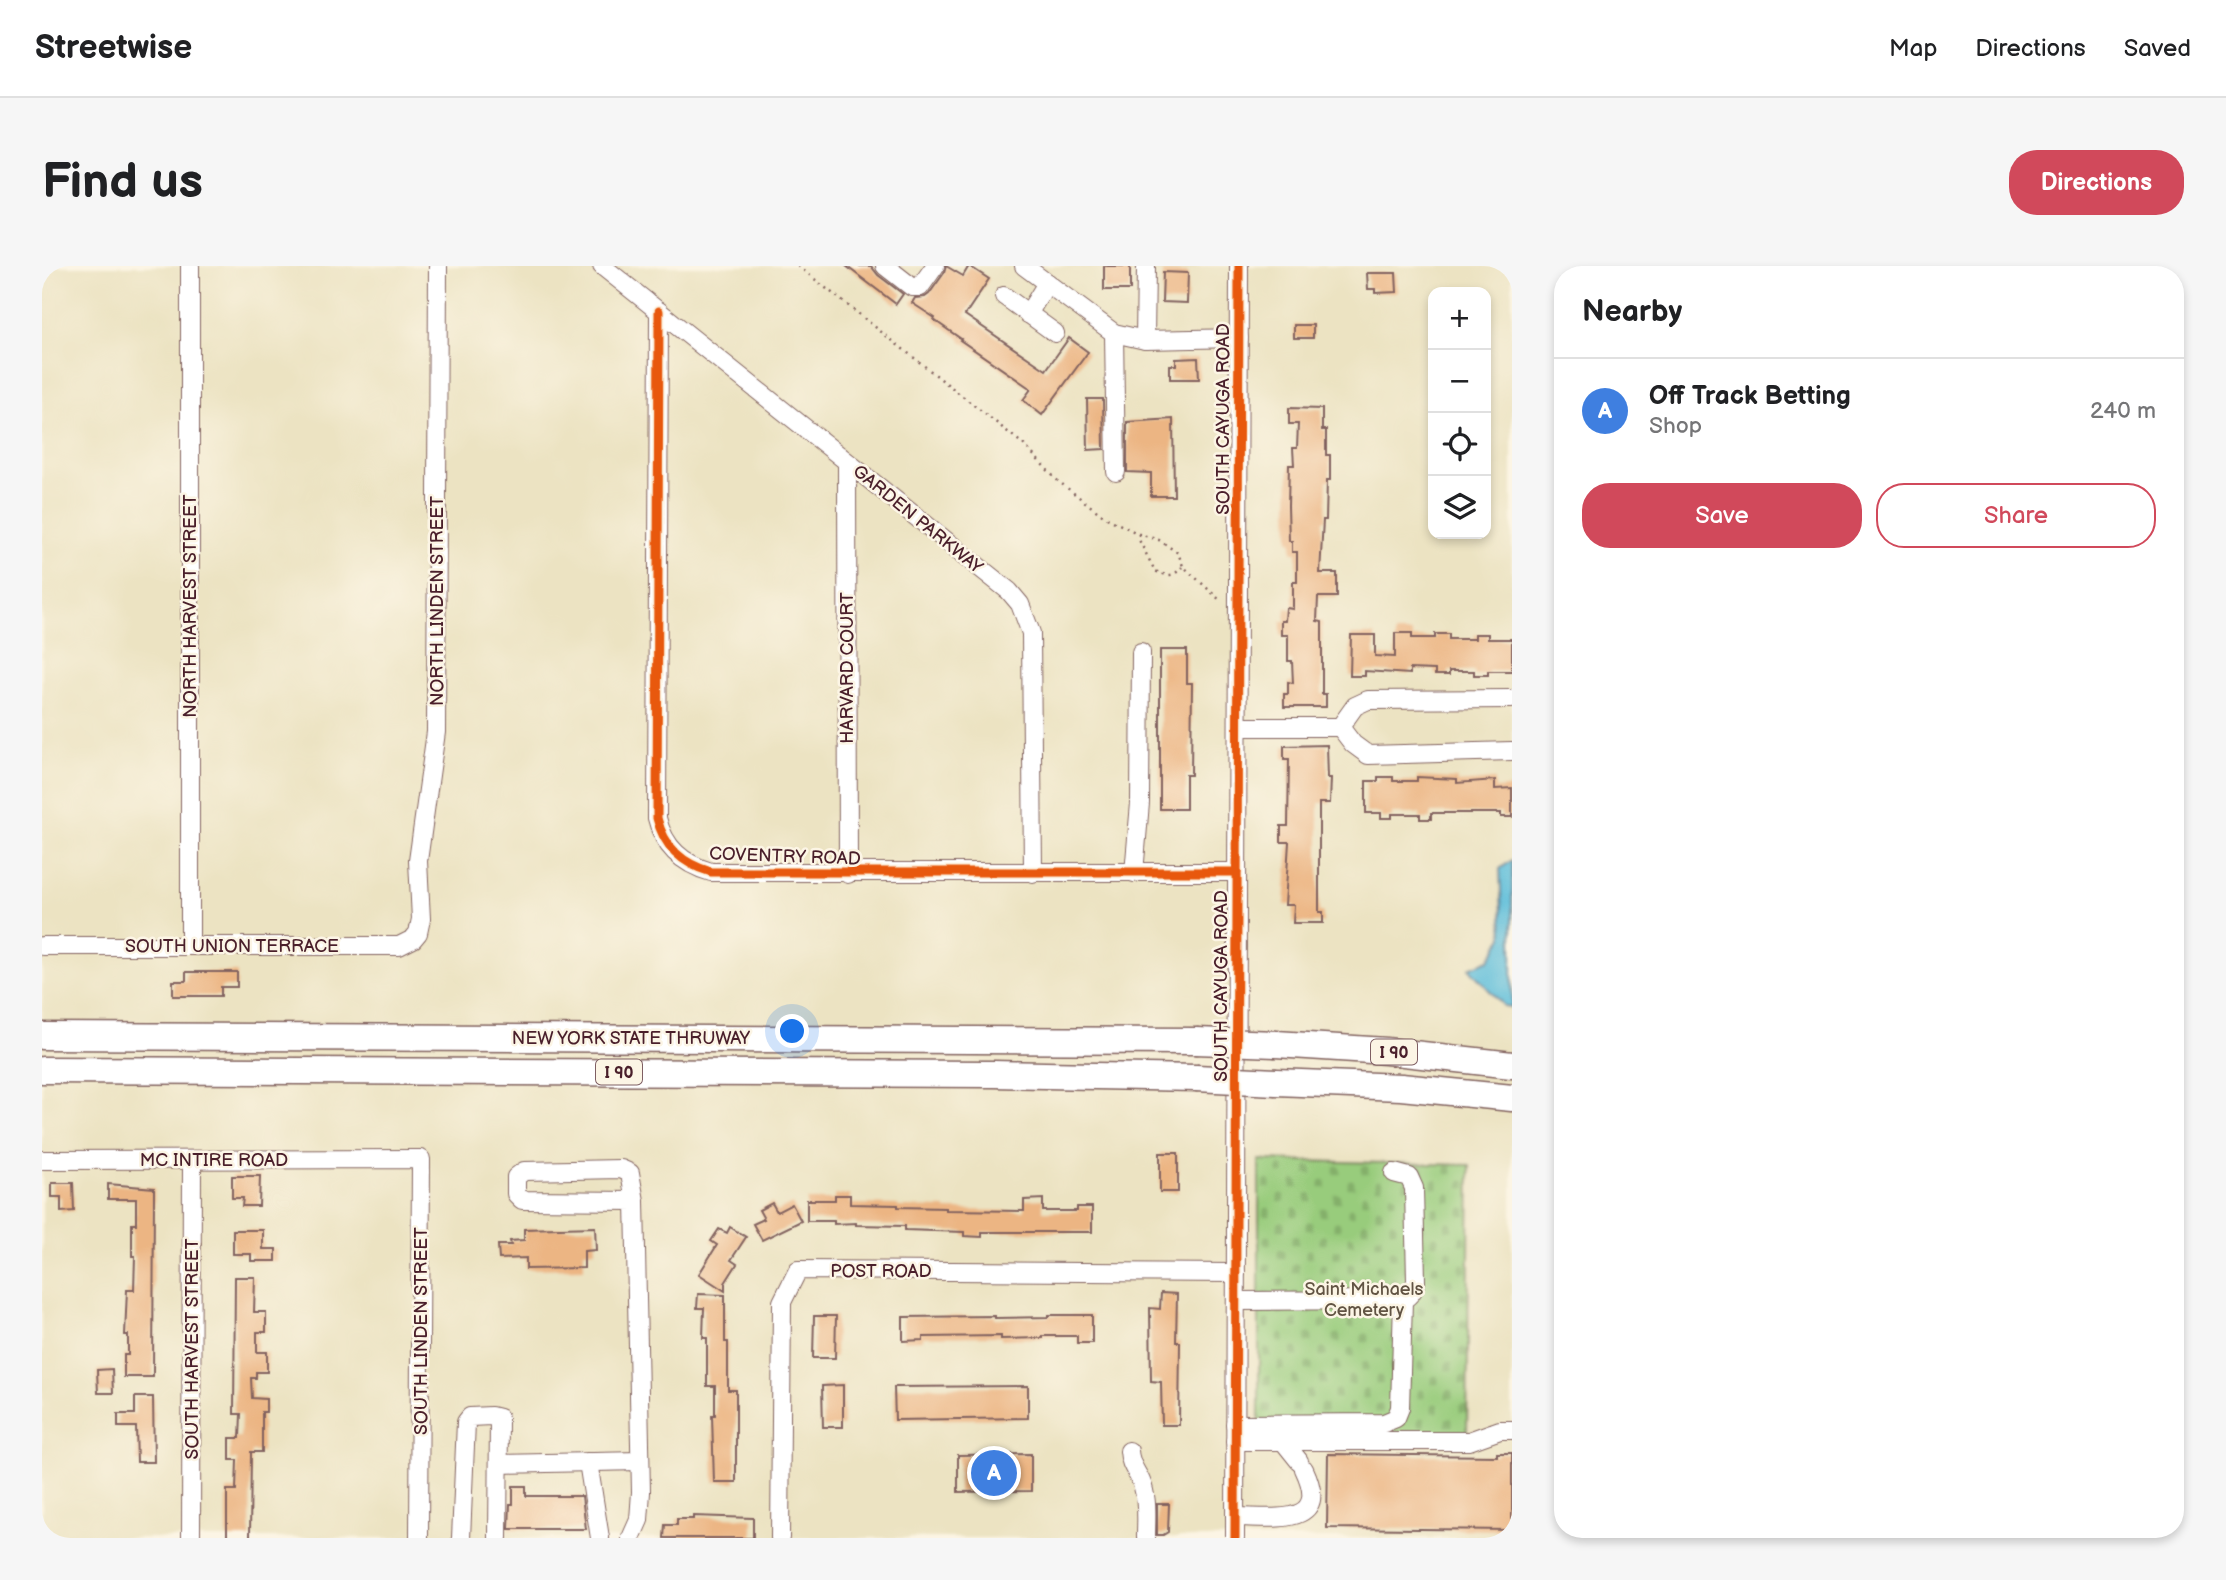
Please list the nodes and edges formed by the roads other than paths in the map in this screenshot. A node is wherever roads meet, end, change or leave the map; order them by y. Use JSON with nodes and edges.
{"nodes":[{"id":1,"x":190,"y":266,"type":"edge"},
{"id":2,"x":438,"y":266,"type":"edge"},
{"id":3,"x":602,"y":266,"type":"edge"},
{"id":4,"x":885,"y":266,"type":"edge"},
{"id":5,"x":935,"y":266,"type":"edge"},
{"id":6,"x":1024,"y":266,"type":"edge"},
{"id":7,"x":1146,"y":266,"type":"edge"},
{"id":8,"x":1239,"y":266,"type":"edge"},
{"id":9,"x":1047,"y":283,"type":"junction"},
{"id":10,"x":1004,"y":296,"type":"dead end"},
{"id":11,"x":659,"y":311,"type":"junction"},
{"id":12,"x":1028,"y":314,"type":"junction"},
{"id":13,"x":1114,"y":332,"type":"junction"},
{"id":14,"x":1055,"y":333,"type":"dead end"},
{"id":15,"x":1239,"y":338,"type":"junction"},
{"id":16,"x":1145,"y":341,"type":"junction"},
{"id":17,"x":847,"y":462,"type":"junction"},
{"id":18,"x":1116,"y":472,"type":"dead end"},
{"id":19,"x":1141,"y":652,"type":"dead end"},
{"id":20,"x":1512,"y":699,"type":"edge"},
{"id":21,"x":1238,"y":727,"type":"junction"},
{"id":22,"x":1340,"y":727,"type":"junction"},
{"id":23,"x":1512,"y":751,"type":"edge"},
{"id":24,"x":1237,"y":872,"type":"junction"},
{"id":25,"x":1033,"y":873,"type":"junction"},
{"id":26,"x":1134,"y":873,"type":"junction"},
{"id":27,"x":848,"y":874,"type":"junction"},
{"id":28,"x":418,"y":933,"type":"joint"},
{"id":29,"x":42,"y":946,"type":"edge"},
{"id":30,"x":190,"y":946,"type":"junction"},
{"id":31,"x":42,"y":1036,"type":"edge"},
{"id":32,"x":1512,"y":1065,"type":"edge"},
{"id":33,"x":42,"y":1070,"type":"edge"},
{"id":34,"x":1512,"y":1098,"type":"edge"},
{"id":35,"x":385,"y":1159,"type":"joint"},
{"id":36,"x":42,"y":1160,"type":"edge"},
{"id":37,"x":192,"y":1160,"type":"junction"},
{"id":38,"x":1394,"y":1173,"type":"dead end"},
{"id":39,"x":635,"y":1201,"type":"junction"},
{"id":40,"x":1236,"y":1273,"type":"junction"},
{"id":41,"x":1402,"y":1300,"type":"junction"},
{"id":42,"x":1236,"y":1301,"type":"junction"},
{"id":43,"x":1512,"y":1430,"type":"edge"},
{"id":44,"x":1235,"y":1432,"type":"junction"},
{"id":45,"x":1283,"y":1441,"type":"junction"},
{"id":46,"x":1129,"y":1451,"type":"dead end"},
{"id":47,"x":640,"y":1461,"type":"junction"},
{"id":48,"x":588,"y":1462,"type":"junction"},
{"id":49,"x":499,"y":1464,"type":"junction"},
{"id":50,"x":1235,"y":1517,"type":"junction"},
{"id":51,"x":191,"y":1538,"type":"edge"},
{"id":52,"x":419,"y":1538,"type":"edge"},
{"id":53,"x":461,"y":1538,"type":"edge"},
{"id":54,"x":498,"y":1538,"type":"edge"},
{"id":55,"x":600,"y":1538,"type":"edge"},
{"id":56,"x":631,"y":1538,"type":"edge"},
{"id":57,"x":780,"y":1538,"type":"edge"},
{"id":58,"x":1146,"y":1538,"type":"edge"},
{"id":59,"x":1235,"y":1538,"type":"edge"}],
"edges":[{"from":1,"to":30,"type":"street","name":"NORTH HARVEST STREET"},
{"from":2,"to":28,"type":"street","name":"NORTH LINDEN STREET"},
{"from":3,"to":11,"type":"street","name":"GARDEN PARKWAY"},
{"from":4,"to":5,"type":"street"},
{"from":6,"to":9,"type":"street"},
{"from":7,"to":16,"type":"street"},
{"from":8,"to":15,"type":"street","name":"SOUTH CAYUGA ROAD"},
{"from":9,"to":12,"type":"street"},
{"from":9,"to":13,"type":"street"},
{"from":10,"to":12,"type":"street"},
{"from":11,"to":17,"type":"street","name":"GARDEN PARKWAY"},
{"from":11,"to":27,"type":"street","name":"COVENTRY ROAD"},
{"from":12,"to":14,"type":"street"},
{"from":13,"to":16,"type":"street"},
{"from":13,"to":18,"type":"street"},
{"from":15,"to":16,"type":"street"},
{"from":15,"to":21,"type":"street","name":"SOUTH CAYUGA ROAD"},
{"from":17,"to":25,"type":"street","name":"GARDEN PARKWAY"},
{"from":17,"to":27,"type":"street","name":"HARVARD COURT"},
{"from":19,"to":26,"type":"street"},
{"from":20,"to":22,"type":"street"},
{"from":21,"to":22,"type":"street"},
{"from":21,"to":24,"type":"street","name":"SOUTH CAYUGA ROAD"},
{"from":22,"to":23,"type":"street"},
{"from":24,"to":26,"type":"street","name":"COVENTRY ROAD"},
{"from":24,"to":40,"type":"street","name":"SOUTH CAYUGA ROAD"},
{"from":25,"to":26,"type":"street","name":"COVENTRY ROAD"},
{"from":25,"to":27,"type":"street","name":"COVENTRY ROAD"},
{"from":28,"to":30,"type":"street","name":"SOUTH UNION TERRACE"},
{"from":29,"to":30,"type":"street","name":"SOUTH UNION TERRACE"},
{"from":31,"to":32,"type":"highway","name":"NEW YORK STATE THRUWAY","number":"I 90","bridge":true},
{"from":33,"to":34,"type":"highway","name":"NEW YORK STATE THRUWAY","number":"I 90","bridge":true},
{"from":35,"to":37,"type":"street","name":"MC INTIRE ROAD"},
{"from":35,"to":52,"type":"street","name":"SOUTH LINDEN STREET"},
{"from":36,"to":37,"type":"street","name":"MC INTIRE ROAD"},
{"from":37,"to":51,"type":"street","name":"SOUTH HARVEST STREET"},
{"from":38,"to":41,"type":"street"},
{"from":39,"to":39,"type":"street"},
{"from":39,"to":47,"type":"street"},
{"from":40,"to":42,"type":"street","name":"SOUTH CAYUGA ROAD"},
{"from":40,"to":57,"type":"street","name":"POST ROAD"},
{"from":41,"to":42,"type":"street"},
{"from":41,"to":44,"type":"street"},
{"from":42,"to":44,"type":"street","name":"SOUTH CAYUGA ROAD"},
{"from":43,"to":45,"type":"street"},
{"from":44,"to":45,"type":"street"},
{"from":44,"to":50,"type":"street","name":"SOUTH CAYUGA ROAD"},
{"from":45,"to":50,"type":"street"},
{"from":46,"to":58,"type":"street"},
{"from":47,"to":48,"type":"street"},
{"from":47,"to":56,"type":"street"},
{"from":48,"to":49,"type":"street"},
{"from":48,"to":55,"type":"street"},
{"from":49,"to":53,"type":"street"},
{"from":49,"to":54,"type":"street"},
{"from":50,"to":59,"type":"street","name":"SOUTH CAYUGA ROAD"}]}
